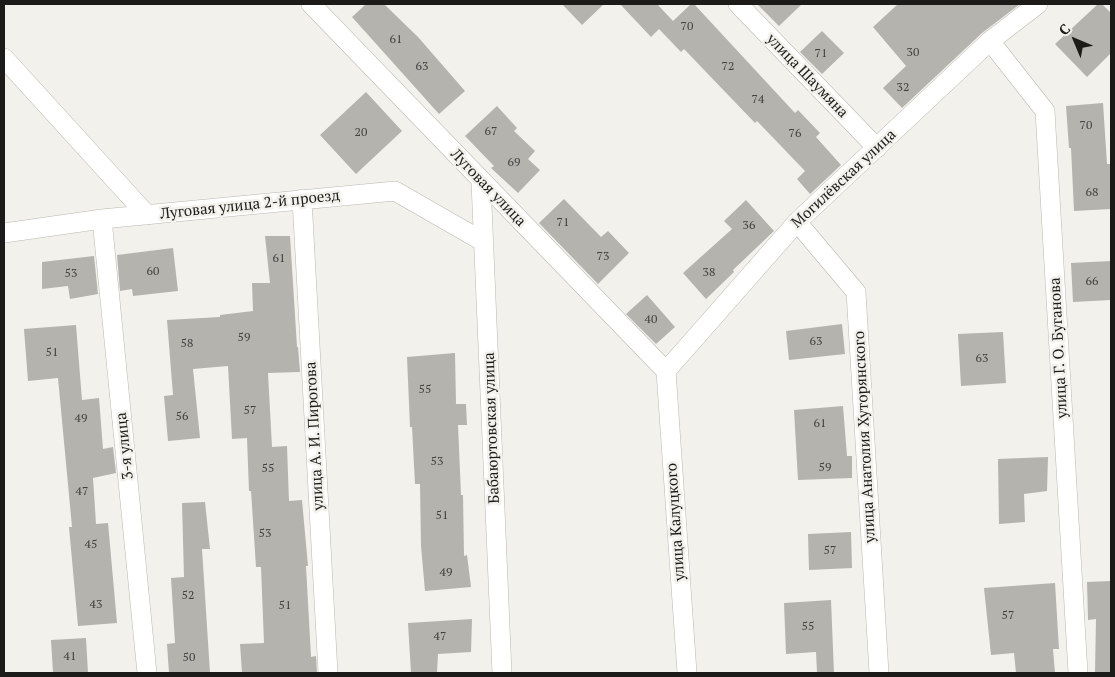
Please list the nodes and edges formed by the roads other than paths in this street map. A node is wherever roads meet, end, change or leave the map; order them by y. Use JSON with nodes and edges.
{"nodes":[{"id":1,"x":310,"y":4,"type":"edge"},
{"id":2,"x":738,"y":4,"type":"edge"},
{"id":3,"x":1038,"y":4,"type":"edge"},
{"id":4,"x":990,"y":41,"type":"junction"},
{"id":5,"x":4,"y":58,"type":"edge"},
{"id":6,"x":877,"y":148,"type":"junction"},
{"id":7,"x":482,"y":182,"type":"junction"},
{"id":8,"x":302,"y":200,"type":"junction"},
{"id":9,"x":147,"y":215,"type":"junction"},
{"id":10,"x":102,"y":219,"type":"junction"},
{"id":11,"x":797,"y":222,"type":"junction"},
{"id":12,"x":4,"y":233,"type":"edge"},
{"id":13,"x":484,"y":242,"type":"junction"},
{"id":14,"x":666,"y":371,"type":"junction"},
{"id":15,"x":147,"y":673,"type":"edge"},
{"id":16,"x":328,"y":673,"type":"edge"},
{"id":17,"x":502,"y":673,"type":"edge"},
{"id":18,"x":687,"y":673,"type":"edge"},
{"id":19,"x":878,"y":673,"type":"edge"},
{"id":20,"x":1078,"y":673,"type":"edge"}],
"edges":[{"from":1,"to":7,"type":"street","name":"Луговая улица"},
{"from":2,"to":6,"type":"street","name":"улица Шаумяна"},
{"from":3,"to":4,"type":"street","name":"Могилёвская улица"},
{"from":4,"to":6,"type":"street","name":"Могилёвская улица"},
{"from":4,"to":20,"type":"street","name":"улица Г. О. Буганова"},
{"from":5,"to":9,"type":"street"},
{"from":6,"to":11,"type":"street","name":"Могилёвская улица"},
{"from":7,"to":13,"type":"street","name":"Бабаюртовская улица"},
{"from":7,"to":14,"type":"street","name":"Луговая улица"},
{"from":8,"to":9,"type":"street","name":"Луговая улица 2-й проезд"},
{"from":8,"to":13,"type":"street","name":"Луговая улица 2-й проезд"},
{"from":8,"to":16,"type":"street","name":"улица А. И. Пирогова"},
{"from":9,"to":10,"type":"street","name":"Луговая улица 2-й проезд"},
{"from":10,"to":12,"type":"street","name":"Луговая улица 2-й проезд"},
{"from":10,"to":15,"type":"street","name":"3-я улица"},
{"from":11,"to":14,"type":"street","name":"Могилёвская улица"},
{"from":11,"to":19,"type":"street","name":"улица Анатолия Хуторянского"},
{"from":13,"to":17,"type":"street","name":"Бабаюртовская улица"},
{"from":14,"to":18,"type":"street","name":"улица Калуцкого"}]}
